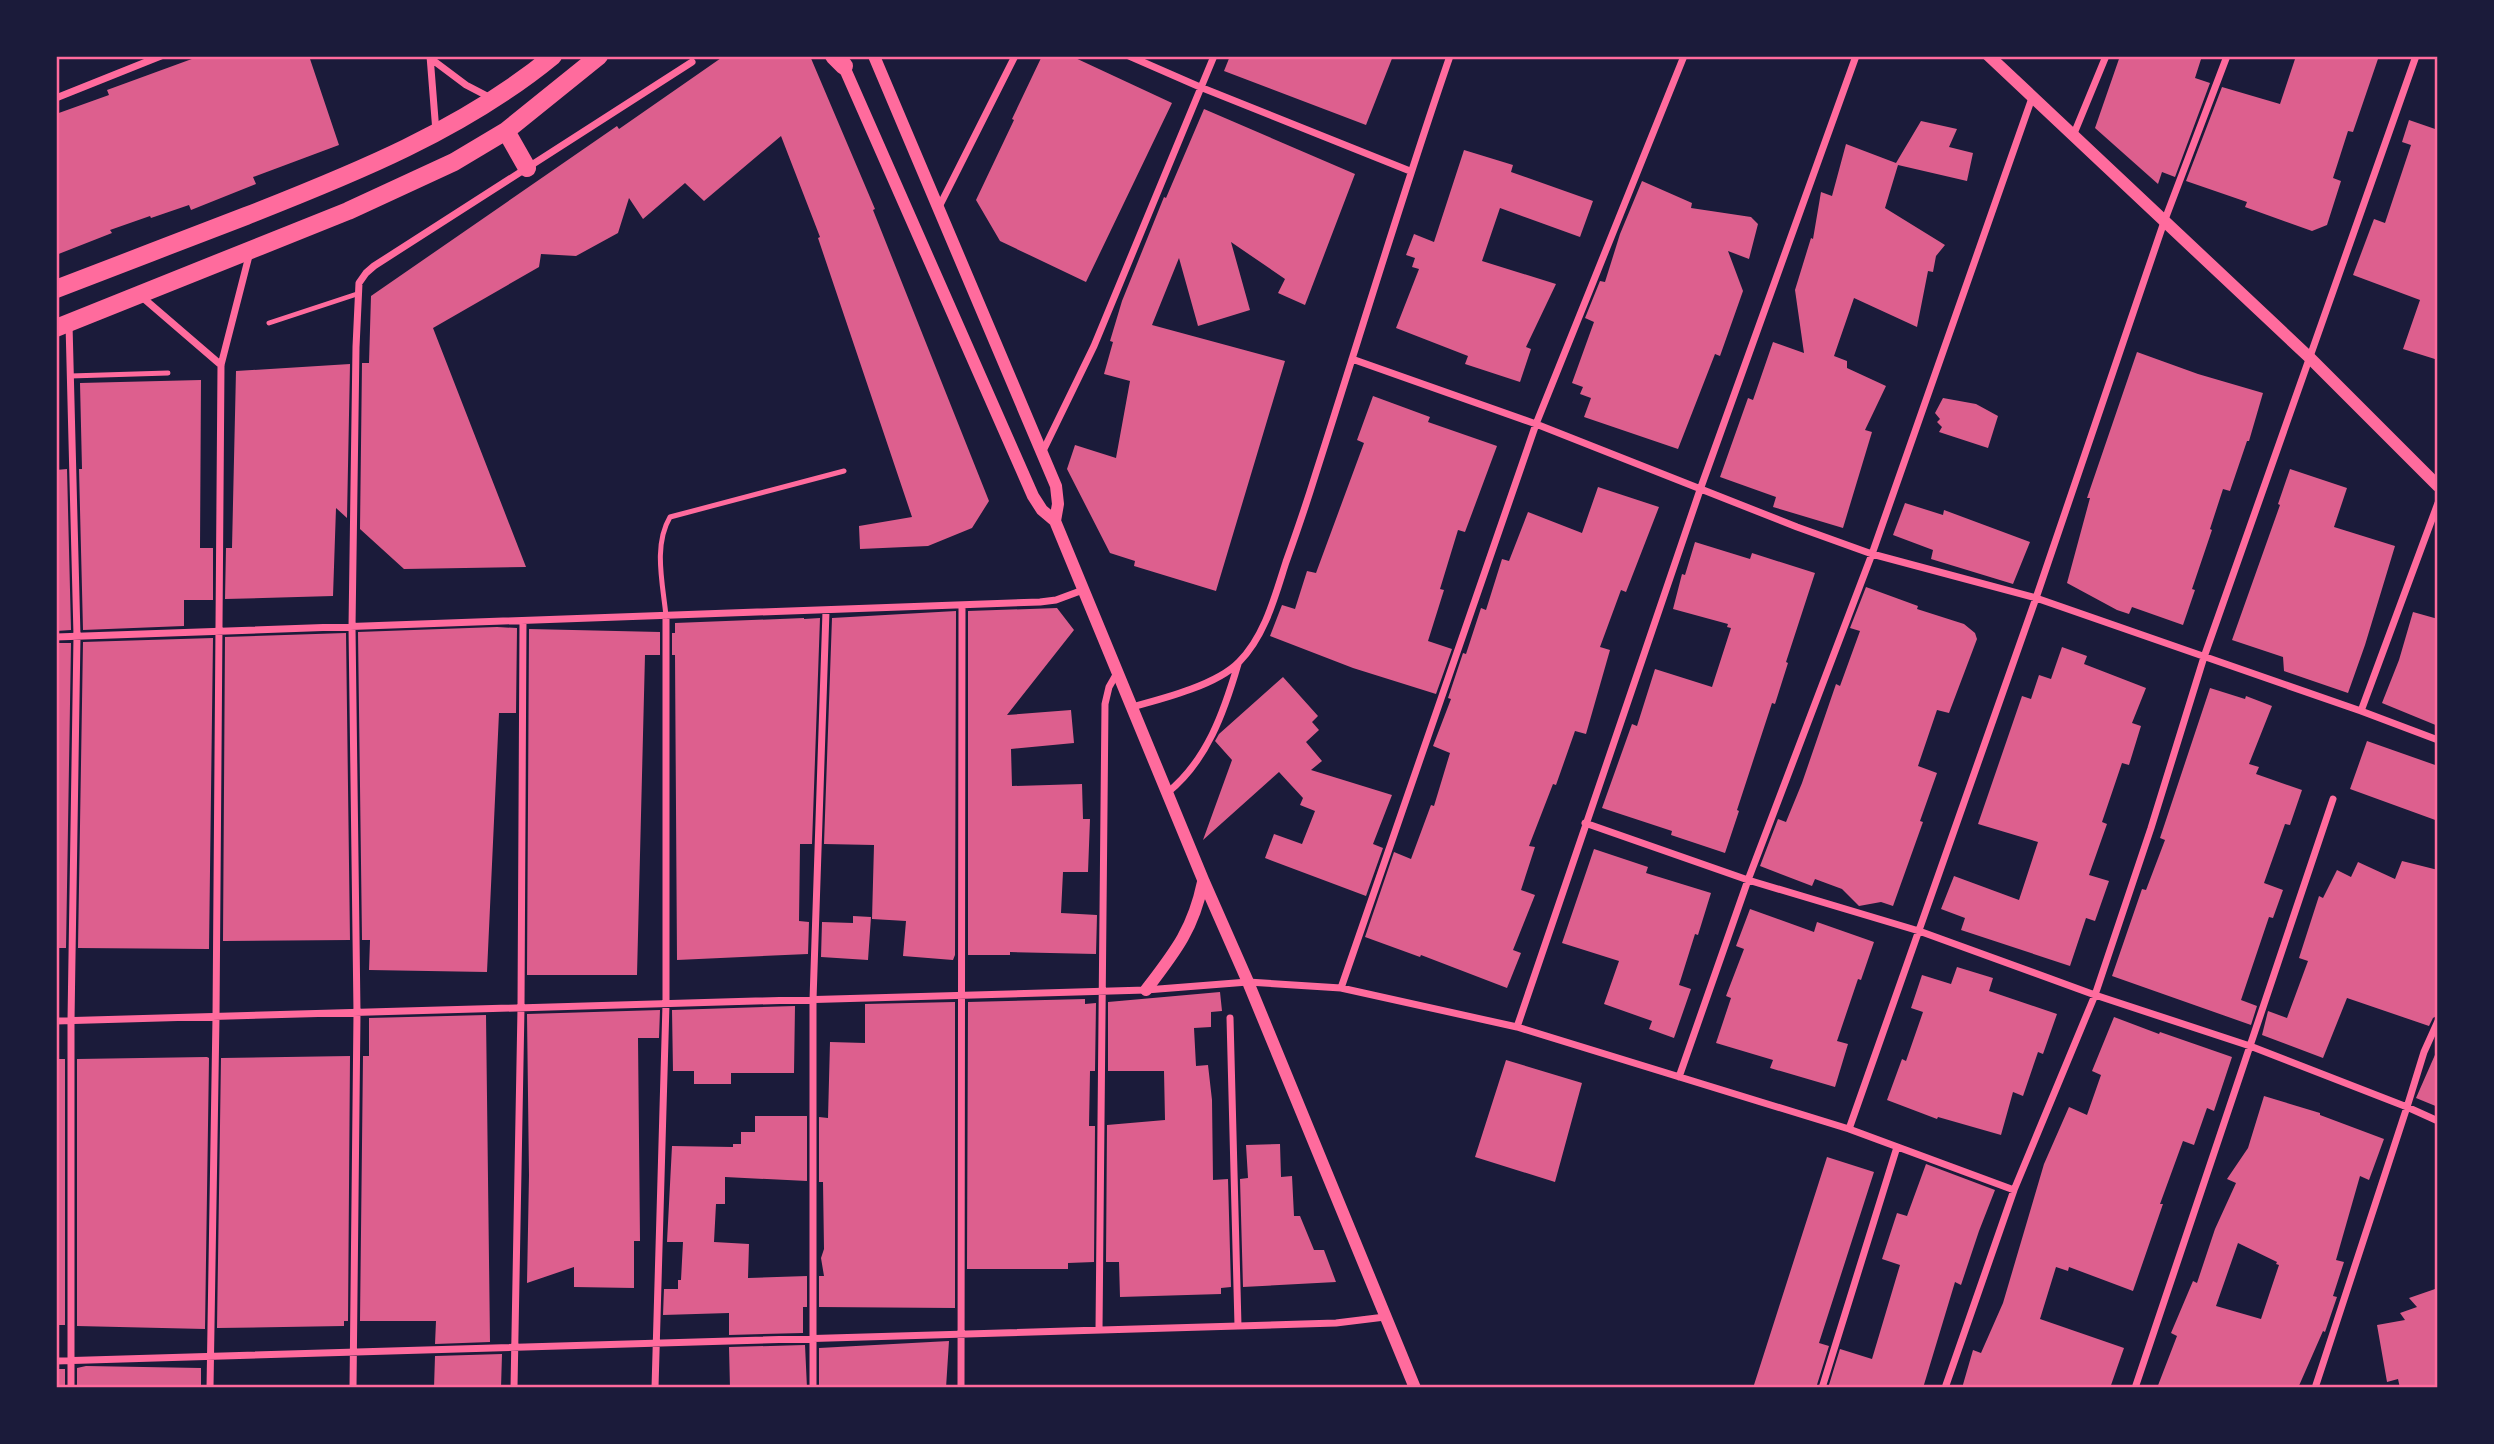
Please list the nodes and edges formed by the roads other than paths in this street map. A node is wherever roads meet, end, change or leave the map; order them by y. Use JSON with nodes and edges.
{"nodes":[{"id":1,"x":138,"y":56,"type":"edge"},
{"id":2,"x":161,"y":56,"type":"edge"},
{"id":3,"x":553,"y":56,"type":"edge"},
{"id":4,"x":599,"y":56,"type":"edge"},
{"id":5,"x":874,"y":56,"type":"edge"},
{"id":6,"x":1015,"y":56,"type":"edge"},
{"id":7,"x":1129,"y":56,"type":"edge"},
{"id":8,"x":1214,"y":56,"type":"edge"},
{"id":9,"x":1450,"y":56,"type":"edge"},
{"id":10,"x":1684,"y":56,"type":"edge"},
{"id":11,"x":1856,"y":56,"type":"edge"},
{"id":12,"x":1989,"y":56,"type":"edge"},
{"id":13,"x":2106,"y":56,"type":"edge"},
{"id":14,"x":2227,"y":56,"type":"edge"},
{"id":15,"x":2416,"y":56,"type":"edge"},
{"id":16,"x":430,"y":57,"type":"edge"},
{"id":17,"x":839,"y":59,"type":"edge"},
{"id":18,"x":692,"y":62,"type":"dead end"},
{"id":19,"x":141,"y":65,"type":"junction"},
{"id":20,"x":1200,"y":87,"type":"junction"},
{"id":21,"x":56,"y":98,"type":"edge"},
{"id":22,"x":2032,"y":98,"type":"junction"},
{"id":23,"x":494,"y":99,"type":"junction"},
{"id":24,"x":506,"y":131,"type":"junction"},
{"id":25,"x":436,"y":132,"type":"junction"},
{"id":26,"x":2073,"y":136,"type":"junction"},
{"id":27,"x":527,"y":169,"type":"junction"},
{"id":28,"x":1410,"y":171,"type":"junction"},
{"id":29,"x":938,"y":210,"type":"junction"},
{"id":30,"x":2164,"y":222,"type":"junction"},
{"id":31,"x":250,"y":251,"type":"junction"},
{"id":32,"x":56,"y":289,"type":"edge"},
{"id":33,"x":138,"y":294,"type":"junction"},
{"id":34,"x":357,"y":294,"type":"junction"},
{"id":35,"x":269,"y":323,"type":"dead end"},
{"id":36,"x":62,"y":325,"type":"edge"},
{"id":37,"x":2310,"y":358,"type":"junction"},
{"id":38,"x":1352,"y":359,"type":"junction"},
{"id":39,"x":221,"y":365,"type":"junction"},
{"id":40,"x":168,"y":373,"type":"dead end"},
{"id":41,"x":70,"y":376,"type":"junction"},
{"id":42,"x":1536,"y":424,"type":"junction"},
{"id":43,"x":1042,"y":453,"type":"junction"},
{"id":44,"x":844,"y":471,"type":"dead end"},
{"id":45,"x":2438,"y":486,"type":"edge"},
{"id":46,"x":1701,"y":487,"type":"junction"},
{"id":47,"x":2438,"y":503,"type":"edge"},
{"id":48,"x":1055,"y":521,"type":"junction"},
{"id":49,"x":1872,"y":554,"type":"junction"},
{"id":50,"x":1083,"y":590,"type":"junction"},
{"id":51,"x":2036,"y":598,"type":"junction"},
{"id":52,"x":962,"y":605,"type":"junction"},
{"id":53,"x":826,"y":611,"type":"junction"},
{"id":54,"x":666,"y":616,"type":"junction"},
{"id":55,"x":523,"y":621,"type":"junction"},
{"id":56,"x":352,"y":627,"type":"junction"},
{"id":57,"x":218,"y":631,"type":"junction"},
{"id":58,"x":77,"y":636,"type":"junction"},
{"id":59,"x":56,"y":637,"type":"edge"},
{"id":60,"x":2204,"y":657,"type":"junction"},
{"id":61,"x":1238,"y":663,"type":"junction"},
{"id":62,"x":1118,"y":673,"type":"junction"},
{"id":63,"x":1132,"y":707,"type":"junction"},
{"id":64,"x":2361,"y":711,"type":"junction"},
{"id":65,"x":2438,"y":740,"type":"edge"},
{"id":66,"x":1167,"y":793,"type":"junction"},
{"id":67,"x":2333,"y":799,"type":"dead end"},
{"id":68,"x":1585,"y":823,"type":"junction"},
{"id":69,"x":1748,"y":880,"type":"junction"},
{"id":70,"x":1203,"y":882,"type":"junction"},
{"id":71,"x":1919,"y":931,"type":"junction"},
{"id":72,"x":1248,"y":982,"type":"junction"},
{"id":73,"x":1341,"y":988,"type":"junction"},
{"id":74,"x":1146,"y":990,"type":"junction"},
{"id":75,"x":1103,"y":991,"type":"junction"},
{"id":76,"x":961,"y":995,"type":"junction"},
{"id":77,"x":2095,"y":995,"type":"junction"},
{"id":78,"x":813,"y":1000,"type":"junction"},
{"id":79,"x":666,"y":1004,"type":"junction"},
{"id":80,"x":521,"y":1008,"type":"junction"},
{"id":81,"x":357,"y":1013,"type":"junction"},
{"id":82,"x":216,"y":1017,"type":"junction"},
{"id":83,"x":1230,"y":1018,"type":"dead end"},
{"id":84,"x":56,"y":1021,"type":"edge"},
{"id":85,"x":71,"y":1021,"type":"junction"},
{"id":86,"x":2438,"y":1021,"type":"edge"},
{"id":87,"x":1517,"y":1027,"type":"junction"},
{"id":88,"x":2250,"y":1046,"type":"junction"},
{"id":89,"x":1679,"y":1077,"type":"junction"},
{"id":90,"x":2407,"y":1107,"type":"junction"},
{"id":91,"x":2438,"y":1121,"type":"edge"},
{"id":92,"x":1849,"y":1129,"type":"junction"},
{"id":93,"x":1897,"y":1147,"type":"junction"},
{"id":94,"x":2014,"y":1190,"type":"junction"},
{"id":95,"x":1385,"y":1317,"type":"junction"},
{"id":96,"x":1238,"y":1326,"type":"junction"},
{"id":97,"x":1099,"y":1330,"type":"junction"},
{"id":98,"x":961,"y":1334,"type":"junction"},
{"id":99,"x":813,"y":1339,"type":"junction"},
{"id":100,"x":655,"y":1343,"type":"junction"},
{"id":101,"x":514,"y":1348,"type":"junction"},
{"id":102,"x":353,"y":1352,"type":"junction"},
{"id":103,"x":210,"y":1357,"type":"junction"},
{"id":104,"x":71,"y":1361,"type":"junction"},
{"id":105,"x":56,"y":1362,"type":"edge"},
{"id":106,"x":71,"y":1388,"type":"edge"},
{"id":107,"x":210,"y":1388,"type":"edge"},
{"id":108,"x":353,"y":1388,"type":"edge"},
{"id":109,"x":514,"y":1388,"type":"edge"},
{"id":110,"x":655,"y":1388,"type":"edge"},
{"id":111,"x":813,"y":1388,"type":"edge"},
{"id":112,"x":961,"y":1388,"type":"edge"},
{"id":113,"x":1415,"y":1388,"type":"edge"},
{"id":114,"x":1822,"y":1388,"type":"edge"},
{"id":115,"x":1945,"y":1388,"type":"edge"},
{"id":116,"x":2136,"y":1388,"type":"edge"},
{"id":117,"x":2315,"y":1388,"type":"edge"}],
"edges":[{"from":1,"to":19,"type":"street"},
{"from":2,"to":19,"type":"street"},
{"from":3,"to":23,"type":"main road"},
{"from":4,"to":24,"type":"main road"},
{"from":5,"to":29,"type":"street"},
{"from":6,"to":29,"type":"street"},
{"from":7,"to":20,"type":"street"},
{"from":8,"to":20,"type":"street"},
{"from":9,"to":28,"type":"street"},
{"from":10,"to":42,"type":"street"},
{"from":11,"to":46,"type":"street"},
{"from":12,"to":22,"type":"street"},
{"from":13,"to":26,"type":"street"},
{"from":14,"to":30,"type":"street"},
{"from":15,"to":37,"type":"street"},
{"from":16,"to":23,"type":"street"},
{"from":16,"to":25,"type":"street"},
{"from":17,"to":48,"type":"street"},
{"from":18,"to":27,"type":"street"},
{"from":19,"to":21,"type":"street"},
{"from":20,"to":28,"type":"street"},
{"from":20,"to":43,"type":"street"},
{"from":22,"to":26,"type":"street"},
{"from":22,"to":49,"type":"street"},
{"from":23,"to":25,"type":"main road"},
{"from":24,"to":27,"type":"main road"},
{"from":24,"to":31,"type":"main road"},
{"from":25,"to":32,"type":"main road"},
{"from":26,"to":30,"type":"street"},
{"from":27,"to":34,"type":"street"},
{"from":28,"to":38,"type":"street"},
{"from":29,"to":43,"type":"street"},
{"from":30,"to":37,"type":"street"},
{"from":30,"to":51,"type":"street"},
{"from":31,"to":33,"type":"main road"},
{"from":31,"to":39,"type":"street"},
{"from":33,"to":36,"type":"main road"},
{"from":33,"to":39,"type":"street"},
{"from":34,"to":35,"type":"lane"},
{"from":34,"to":56,"type":"street"},
{"from":36,"to":41,"type":"street"},
{"from":37,"to":45,"type":"street"},
{"from":37,"to":60,"type":"street"},
{"from":38,"to":42,"type":"street"},
{"from":38,"to":61,"type":"street"},
{"from":39,"to":57,"type":"street"},
{"from":40,"to":41,"type":"lane"},
{"from":41,"to":58,"type":"street"},
{"from":42,"to":46,"type":"street"},
{"from":42,"to":73,"type":"street"},
{"from":43,"to":48,"type":"street"},
{"from":44,"to":54,"type":"lane"},
{"from":46,"to":49,"type":"street"},
{"from":46,"to":68,"type":"street"},
{"from":47,"to":64,"type":"street"},
{"from":48,"to":50,"type":"street"},
{"from":49,"to":51,"type":"street"},
{"from":49,"to":69,"type":"street"},
{"from":50,"to":52,"type":"street"},
{"from":50,"to":62,"type":"street"},
{"from":51,"to":60,"type":"street"},
{"from":51,"to":71,"type":"street"},
{"from":52,"to":53,"type":"street"},
{"from":52,"to":76,"type":"street"},
{"from":53,"to":54,"type":"street"},
{"from":53,"to":78,"type":"street"},
{"from":54,"to":55,"type":"street"},
{"from":54,"to":79,"type":"street"},
{"from":55,"to":56,"type":"street"},
{"from":55,"to":80,"type":"street"},
{"from":56,"to":57,"type":"street"},
{"from":56,"to":81,"type":"street"},
{"from":57,"to":58,"type":"street"},
{"from":57,"to":82,"type":"street"},
{"from":58,"to":59,"type":"street"},
{"from":58,"to":85,"type":"street"},
{"from":60,"to":64,"type":"street"},
{"from":60,"to":77,"type":"street"},
{"from":61,"to":63,"type":"street"},
{"from":61,"to":66,"type":"street"},
{"from":62,"to":63,"type":"street"},
{"from":62,"to":75,"type":"street"},
{"from":63,"to":66,"type":"street"},
{"from":64,"to":65,"type":"street"},
{"from":66,"to":70,"type":"street"},
{"from":67,"to":88,"type":"street"},
{"from":68,"to":69,"type":"street"},
{"from":68,"to":87,"type":"street"},
{"from":69,"to":71,"type":"street"},
{"from":69,"to":89,"type":"street"},
{"from":70,"to":72,"type":"street"},
{"from":70,"to":74,"type":"street"},
{"from":71,"to":77,"type":"street"},
{"from":71,"to":92,"type":"street"},
{"from":72,"to":73,"type":"street"},
{"from":72,"to":74,"type":"street"},
{"from":72,"to":95,"type":"street"},
{"from":73,"to":87,"type":"street"},
{"from":74,"to":75,"type":"street"},
{"from":75,"to":76,"type":"street"},
{"from":75,"to":97,"type":"street"},
{"from":76,"to":78,"type":"street"},
{"from":76,"to":98,"type":"street"},
{"from":77,"to":88,"type":"street"},
{"from":77,"to":94,"type":"street"},
{"from":78,"to":79,"type":"street"},
{"from":78,"to":99,"type":"street"},
{"from":79,"to":80,"type":"street"},
{"from":79,"to":100,"type":"street"},
{"from":80,"to":81,"type":"street"},
{"from":80,"to":101,"type":"street"},
{"from":81,"to":82,"type":"street"},
{"from":81,"to":102,"type":"street"},
{"from":82,"to":85,"type":"street"},
{"from":82,"to":103,"type":"street"},
{"from":83,"to":96,"type":"street"},
{"from":84,"to":85,"type":"street"},
{"from":85,"to":104,"type":"street"},
{"from":86,"to":90,"type":"street"},
{"from":87,"to":89,"type":"street"},
{"from":88,"to":90,"type":"street"},
{"from":88,"to":116,"type":"street"},
{"from":89,"to":92,"type":"street"},
{"from":90,"to":91,"type":"street"},
{"from":90,"to":117,"type":"street"},
{"from":92,"to":93,"type":"street"},
{"from":93,"to":94,"type":"street"},
{"from":93,"to":114,"type":"street"},
{"from":94,"to":115,"type":"street"},
{"from":95,"to":96,"type":"street"},
{"from":95,"to":113,"type":"street"},
{"from":96,"to":97,"type":"street"},
{"from":97,"to":98,"type":"street"},
{"from":98,"to":99,"type":"street"},
{"from":98,"to":112,"type":"street"},
{"from":99,"to":100,"type":"street"},
{"from":99,"to":111,"type":"street"},
{"from":100,"to":101,"type":"street"},
{"from":100,"to":110,"type":"street"},
{"from":101,"to":102,"type":"street"},
{"from":101,"to":109,"type":"street"},
{"from":102,"to":103,"type":"street"},
{"from":102,"to":108,"type":"street"},
{"from":103,"to":104,"type":"street"},
{"from":103,"to":107,"type":"street"},
{"from":104,"to":105,"type":"street"},
{"from":104,"to":106,"type":"street"}]}
